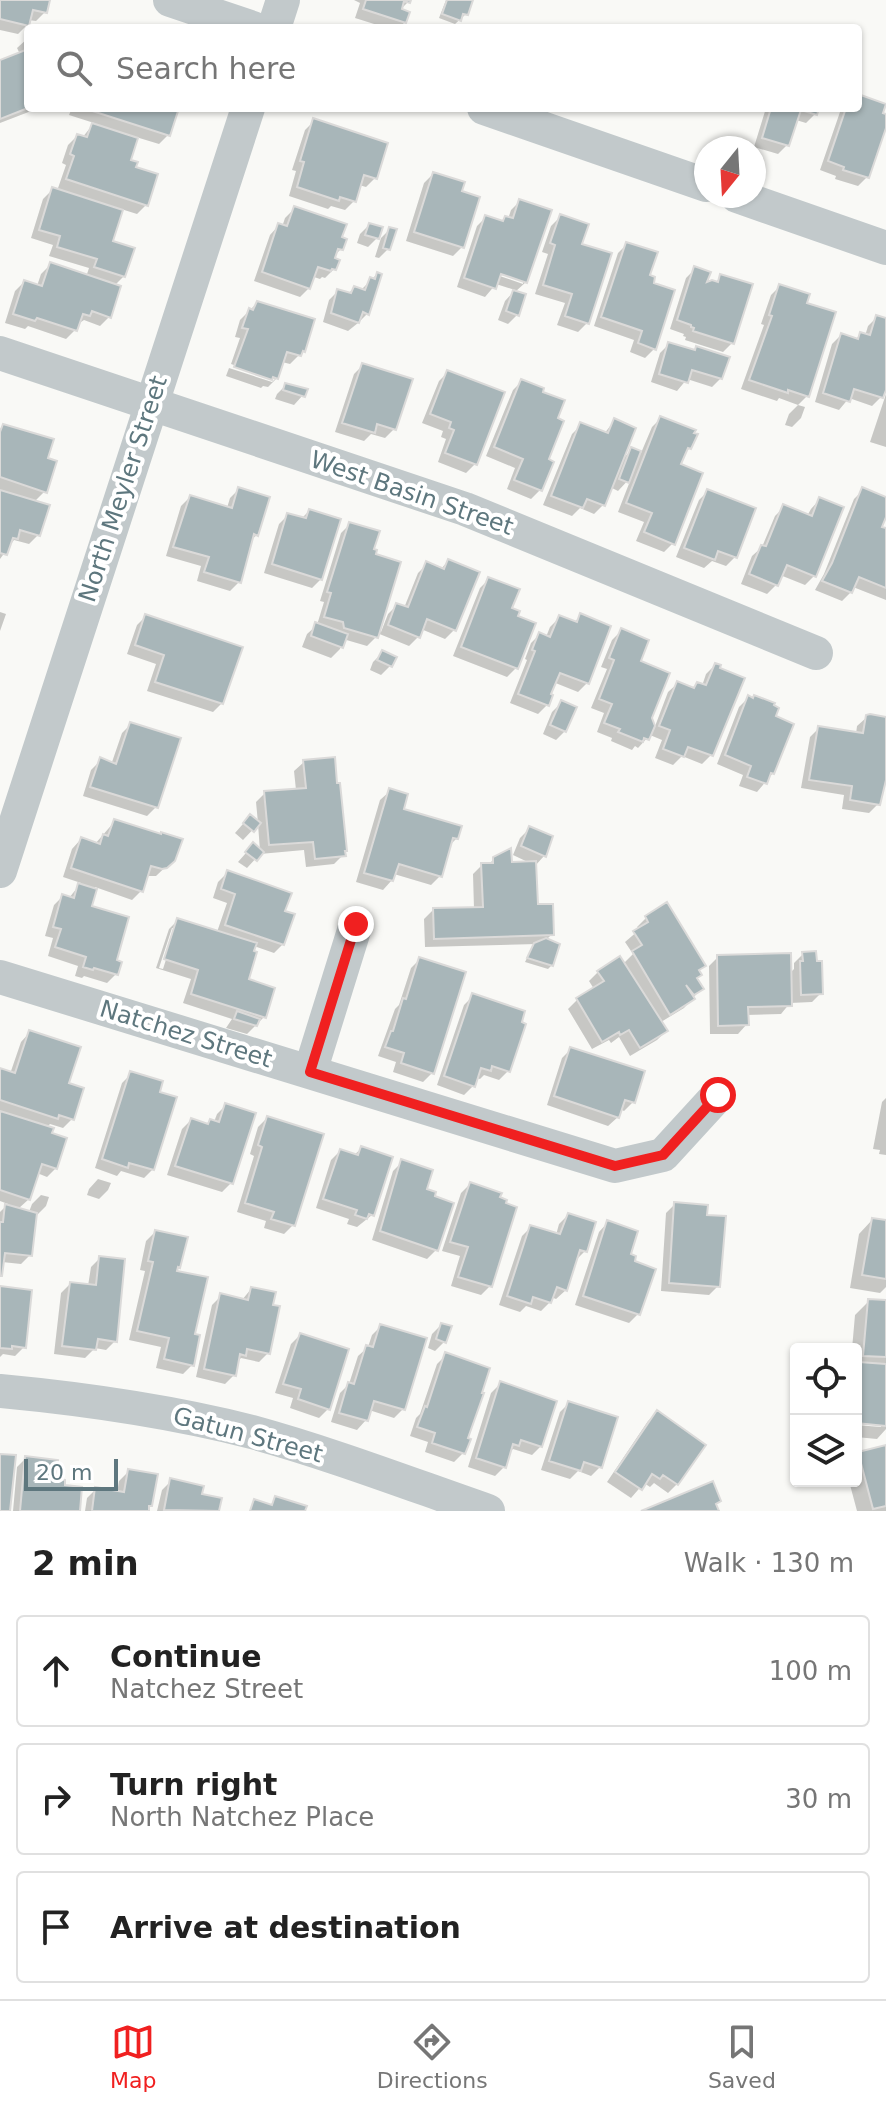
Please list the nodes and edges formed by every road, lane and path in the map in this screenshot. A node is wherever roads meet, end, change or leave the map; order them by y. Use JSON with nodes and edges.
{"nodes":[{"id":1,"x":170,"y":0,"type":"edge"},
{"id":2,"x":283,"y":0,"type":"edge"},
{"id":3,"x":241,"y":24,"type":"edge"},
{"id":4,"x":275,"y":24,"type":"edge"},
{"id":5,"x":247,"y":112,"type":"edge"},
{"id":6,"x":496,"y":112,"type":"edge"},
{"id":7,"x":694,"y":181,"type":"edge"},
{"id":8,"x":766,"y":206,"type":"edge"},
{"id":9,"x":886,"y":248,"type":"edge"},
{"id":10,"x":0,"y":353,"type":"edge"},
{"id":11,"x":151,"y":404,"type":"junction"},
{"id":12,"x":816,"y":653,"type":"dead end"},
{"id":13,"x":0,"y":871,"type":"edge"},
{"id":14,"x":356,"y":924,"type":"dead end"},
{"id":15,"x":0,"y":977,"type":"edge"},
{"id":16,"x":310,"y":1072,"type":"junction"},
{"id":17,"x":718,"y":1095,"type":"dead end"},
{"id":18,"x":0,"y":1391,"type":"edge"},
{"id":19,"x":488,"y":1511,"type":"edge"}],
"edges":[{"from":1,"to":3,"type":"street"},
{"from":2,"to":4,"type":"street"},
{"from":5,"to":11,"type":"street","name":"North Meyler Street"},
{"from":6,"to":7,"type":"street"},
{"from":8,"to":9,"type":"street"},
{"from":10,"to":11,"type":"street","name":"West Basin Street"},
{"from":11,"to":12,"type":"street","name":"West Basin Street"},
{"from":11,"to":13,"type":"street","name":"North Meyler Street"},
{"from":14,"to":16,"type":"street"},
{"from":15,"to":16,"type":"street","name":"Natchez Street"},
{"from":16,"to":17,"type":"street","name":"Natchez Street"},
{"from":18,"to":19,"type":"street","name":"Gatun Street"}]}
